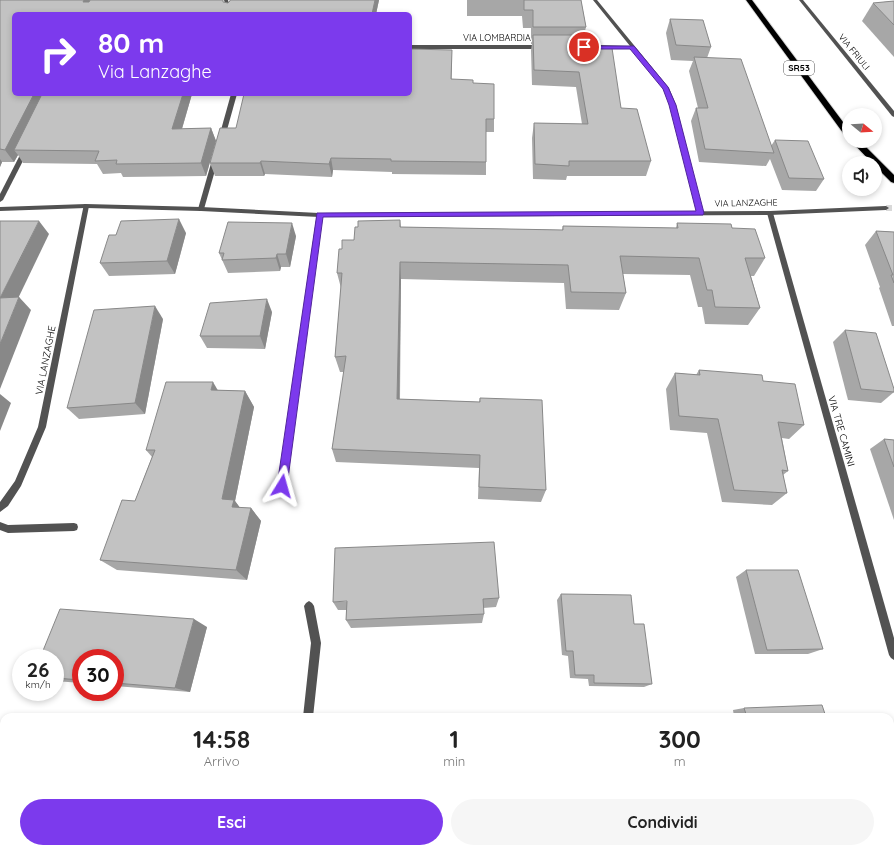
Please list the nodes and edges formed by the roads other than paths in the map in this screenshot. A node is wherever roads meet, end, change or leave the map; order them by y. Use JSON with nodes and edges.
{"nodes":[{"id":1,"x":226,"y":0,"type":"edge"},
{"id":2,"x":595,"y":0,"type":"edge"},
{"id":3,"x":749,"y":0,"type":"edge"},
{"id":4,"x":801,"y":0,"type":"edge"},
{"id":5,"x":229,"y":12,"type":"edge"},
{"id":6,"x":412,"y":47,"type":"edge"},
{"id":7,"x":545,"y":47,"type":"edge"},
{"id":8,"x":592,"y":47,"type":"edge"},
{"id":9,"x":632,"y":48,"type":"junction"},
{"id":10,"x":233,"y":96,"type":"edge"},
{"id":11,"x":894,"y":115,"type":"edge"},
{"id":12,"x":842,"y":126,"type":"edge"},
{"id":13,"x":220,"y":143,"type":"edge"},
{"id":14,"x":28,"y":145,"type":"edge"},
{"id":15,"x":862,"y":148,"type":"edge"},
{"id":16,"x":218,"y":151,"type":"edge"},
{"id":17,"x":894,"y":180,"type":"edge"},
{"id":18,"x":0,"y":200,"type":"edge"},
{"id":19,"x":86,"y":206,"type":"junction"},
{"id":20,"x":886,"y":208,"type":"tunnel mouth"},
{"id":21,"x":0,"y":209,"type":"edge"},
{"id":22,"x":201,"y":209,"type":"junction"},
{"id":23,"x":700,"y":213,"type":"junction"},
{"id":24,"x":770,"y":213,"type":"junction"},
{"id":25,"x":319,"y":215,"type":"junction"},
{"id":26,"x":282,"y":486,"type":"dead end"},
{"id":27,"x":0,"y":508,"type":"edge"},
{"id":28,"x":0,"y":526,"type":"edge"},
{"id":29,"x":74,"y":527,"type":"dead end"},
{"id":30,"x":309,"y":606,"type":"dead end"},
{"id":31,"x":894,"y":655,"type":"edge"},
{"id":32,"x":308,"y":713,"type":"edge"}],
"edges":[{"from":1,"to":5,"type":"street"},
{"from":2,"to":9,"type":"street"},
{"from":3,"to":12,"type":"highway","number":"SR53"},
{"from":4,"to":11,"type":"street","name":"VIA FRIULI"},
{"from":6,"to":7,"type":"street","name":"VIA LOMBARDIA"},
{"from":8,"to":9,"type":"street"},
{"from":9,"to":23,"type":"street"},
{"from":10,"to":13,"type":"street"},
{"from":14,"to":18,"type":"street"},
{"from":15,"to":17,"type":"highway"},
{"from":16,"to":22,"type":"street"},
{"from":19,"to":21,"type":"street","name":"VIA LANZAGHE"},
{"from":19,"to":22,"type":"street","name":"VIA LANZAGHE"},
{"from":19,"to":27,"type":"street","name":"VIA LANZAGHE"},
{"from":20,"to":24,"type":"street","name":"VIA LANZAGHE"},
{"from":22,"to":25,"type":"street","name":"VIA LANZAGHE"},
{"from":23,"to":24,"type":"street","name":"VIA LANZAGHE"},
{"from":23,"to":25,"type":"street","name":"VIA LANZAGHE"},
{"from":24,"to":31,"type":"street","name":"VIA TRE CAMINI"},
{"from":25,"to":26,"type":"street"},
{"from":28,"to":29,"type":"street"},
{"from":30,"to":32,"type":"street"}]}
